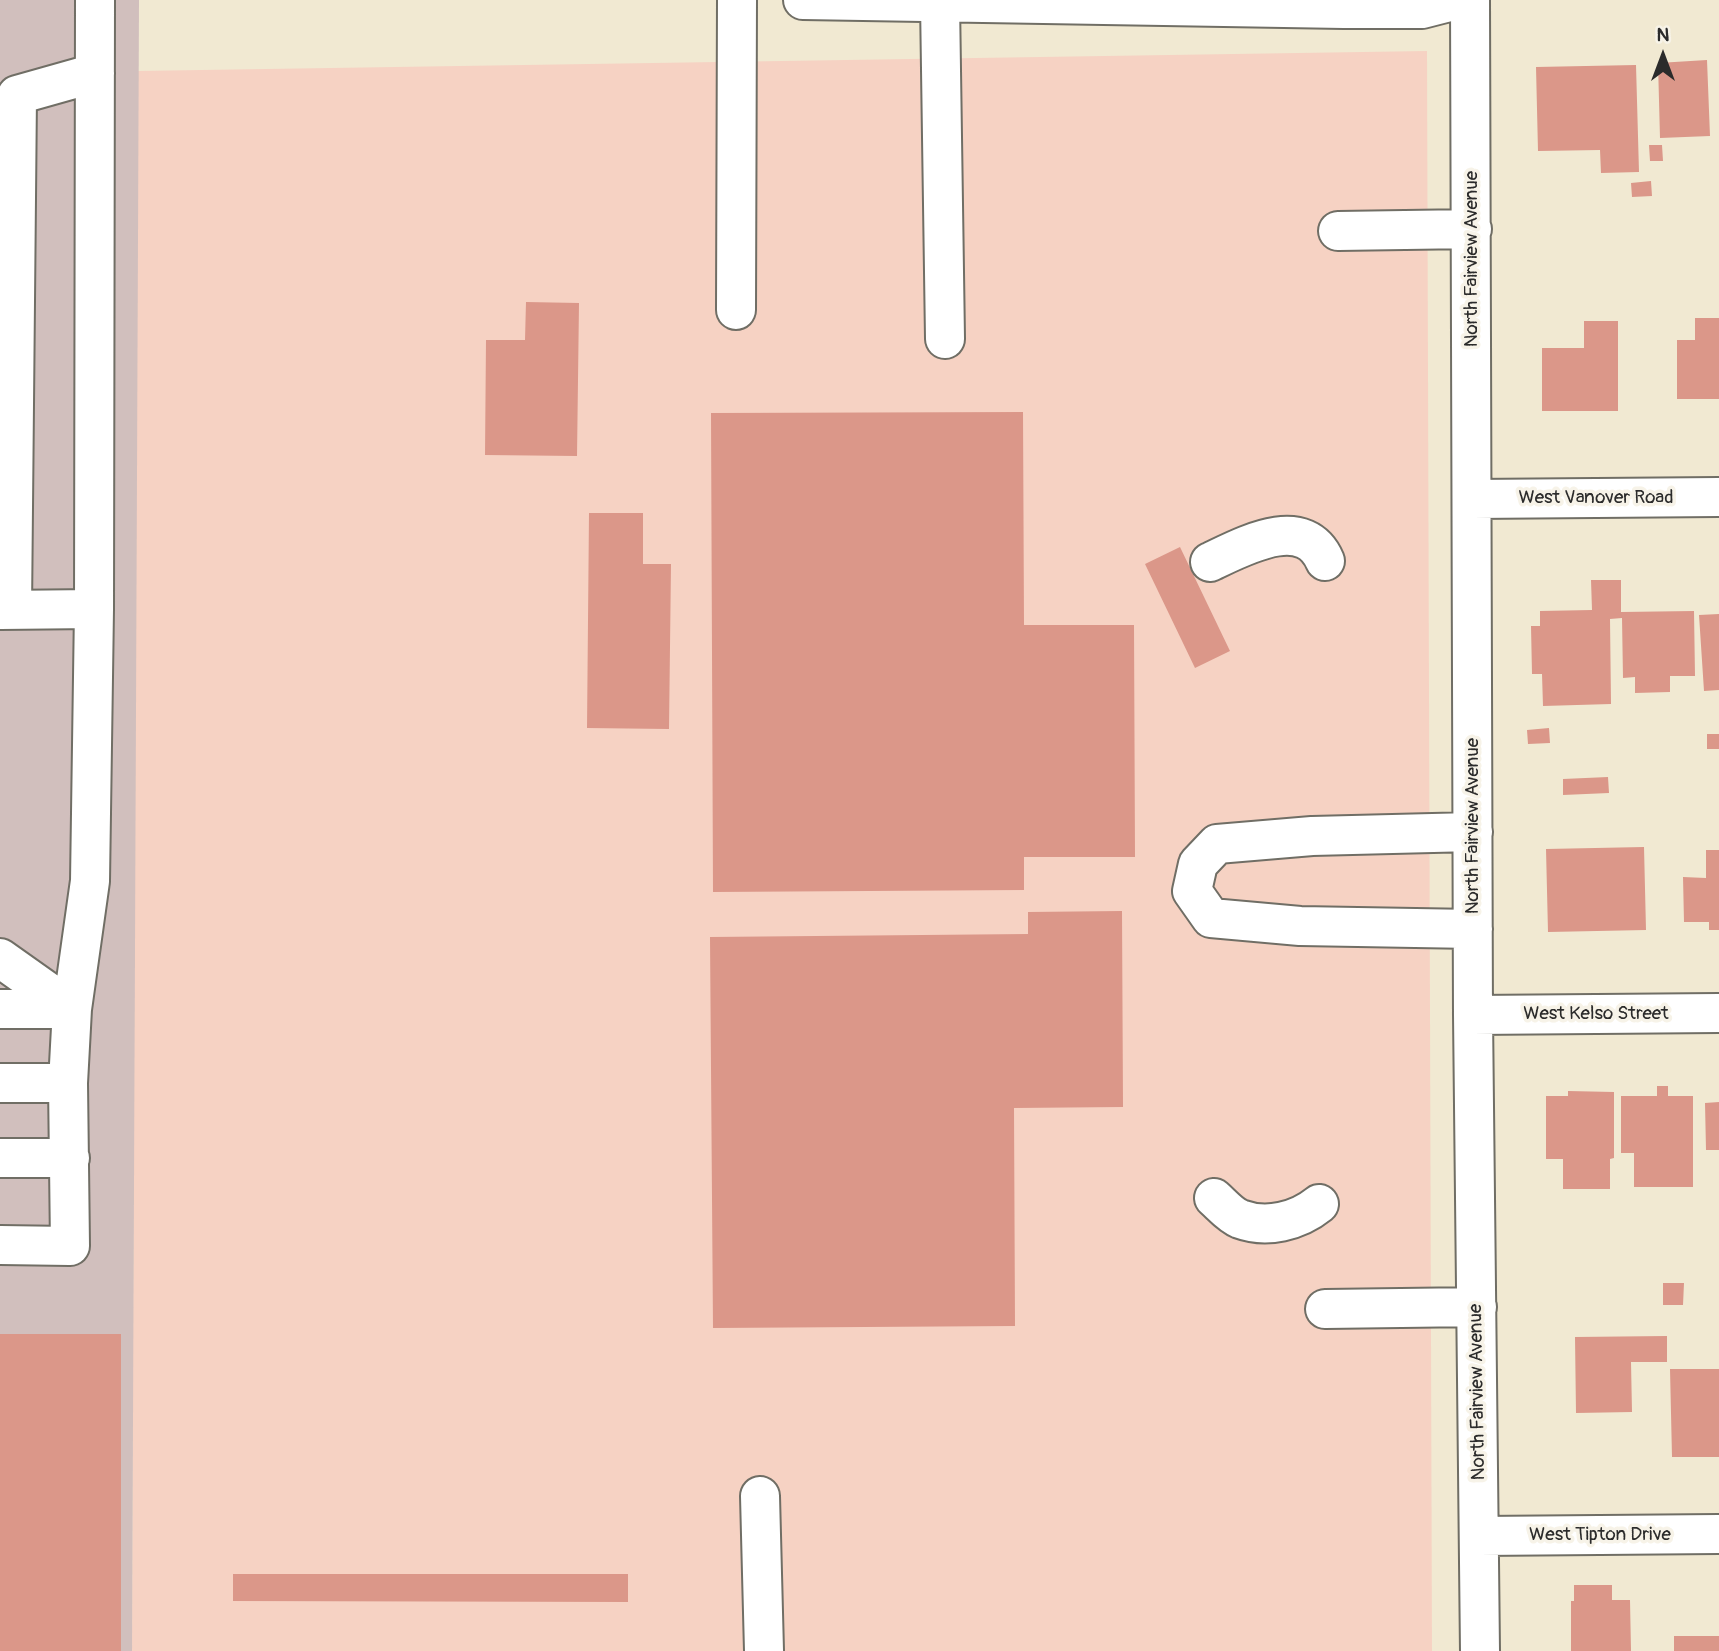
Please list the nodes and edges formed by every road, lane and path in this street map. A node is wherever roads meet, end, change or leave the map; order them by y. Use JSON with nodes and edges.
{"nodes":[{"id":1,"x":95,"y":0,"type":"edge"},
{"id":2,"x":737,"y":0,"type":"edge"},
{"id":3,"x":803,"y":0,"type":"edge"},
{"id":4,"x":1457,"y":0,"type":"edge"},
{"id":5,"x":1470,"y":0,"type":"edge"},
{"id":6,"x":1002,"y":1,"type":"edge"},
{"id":7,"x":940,"y":2,"type":"junction"},
{"id":8,"x":1138,"y":3,"type":"edge"},
{"id":9,"x":95,"y":73,"type":"junction"},
{"id":10,"x":1472,"y":229,"type":"junction"},
{"id":11,"x":1338,"y":231,"type":"dead end"},
{"id":12,"x":736,"y":310,"type":"dead end"},
{"id":13,"x":946,"y":339,"type":"dead end"},
{"id":14,"x":1719,"y":497,"type":"edge"},
{"id":15,"x":1473,"y":499,"type":"junction"},
{"id":16,"x":1325,"y":561,"type":"dead end"},
{"id":17,"x":1210,"y":562,"type":"dead end"},
{"id":18,"x":94,"y":609,"type":"junction"},
{"id":19,"x":6,"y":610,"type":"edge"},
{"id":20,"x":1473,"y":832,"type":"junction"},
{"id":21,"x":1473,"y":929,"type":"junction"},
{"id":22,"x":0,"y":958,"type":"edge"},
{"id":23,"x":0,"y":1009,"type":"edge"},
{"id":24,"x":72,"y":1009,"type":"junction"},
{"id":25,"x":1719,"y":1013,"type":"edge"},
{"id":26,"x":1473,"y":1015,"type":"junction"},
{"id":27,"x":0,"y":1083,"type":"edge"},
{"id":28,"x":68,"y":1083,"type":"junction"},
{"id":29,"x":0,"y":1158,"type":"edge"},
{"id":30,"x":70,"y":1158,"type":"junction"},
{"id":31,"x":1214,"y":1198,"type":"dead end"},
{"id":32,"x":1319,"y":1204,"type":"dead end"},
{"id":33,"x":0,"y":1245,"type":"edge"},
{"id":34,"x":1477,"y":1307,"type":"junction"},
{"id":35,"x":1325,"y":1308,"type":"dead end"},
{"id":36,"x":760,"y":1496,"type":"dead end"},
{"id":37,"x":1719,"y":1534,"type":"edge"},
{"id":38,"x":1480,"y":1536,"type":"junction"},
{"id":39,"x":764,"y":1651,"type":"edge"},
{"id":40,"x":1480,"y":1651,"type":"edge"}],
"edges":[{"from":1,"to":9,"type":"street"},
{"from":2,"to":12,"type":"street"},
{"from":3,"to":7,"type":"street"},
{"from":4,"to":8,"type":"street"},
{"from":5,"to":10,"type":"street","name":"North Fairview Avenue"},
{"from":6,"to":7,"type":"street"},
{"from":6,"to":8,"type":"street"},
{"from":7,"to":13,"type":"street"},
{"from":9,"to":18,"type":"street"},
{"from":9,"to":19,"type":"street"},
{"from":10,"to":11,"type":"street"},
{"from":10,"to":15,"type":"street","name":"North Fairview Avenue"},
{"from":14,"to":15,"type":"street","name":"West Vanover Road"},
{"from":15,"to":20,"type":"street","name":"North Fairview Avenue"},
{"from":16,"to":17,"type":"street"},
{"from":18,"to":19,"type":"street"},
{"from":18,"to":24,"type":"street"},
{"from":20,"to":21,"type":"street","name":"North Fairview Avenue"},
{"from":20,"to":21,"type":"street"},
{"from":21,"to":26,"type":"street","name":"North Fairview Avenue"},
{"from":22,"to":24,"type":"street"},
{"from":23,"to":24,"type":"street"},
{"from":24,"to":28,"type":"street"},
{"from":25,"to":26,"type":"street","name":"West Kelso Street"},
{"from":26,"to":34,"type":"street","name":"North Fairview Avenue"},
{"from":27,"to":28,"type":"street"},
{"from":28,"to":30,"type":"street"},
{"from":29,"to":30,"type":"street"},
{"from":30,"to":33,"type":"street"},
{"from":31,"to":32,"type":"street"},
{"from":34,"to":35,"type":"street"},
{"from":34,"to":38,"type":"street","name":"North Fairview Avenue"},
{"from":36,"to":39,"type":"street"},
{"from":37,"to":38,"type":"street","name":"West Tipton Drive"},
{"from":38,"to":40,"type":"street","name":"North Fairview Avenue"}]}
